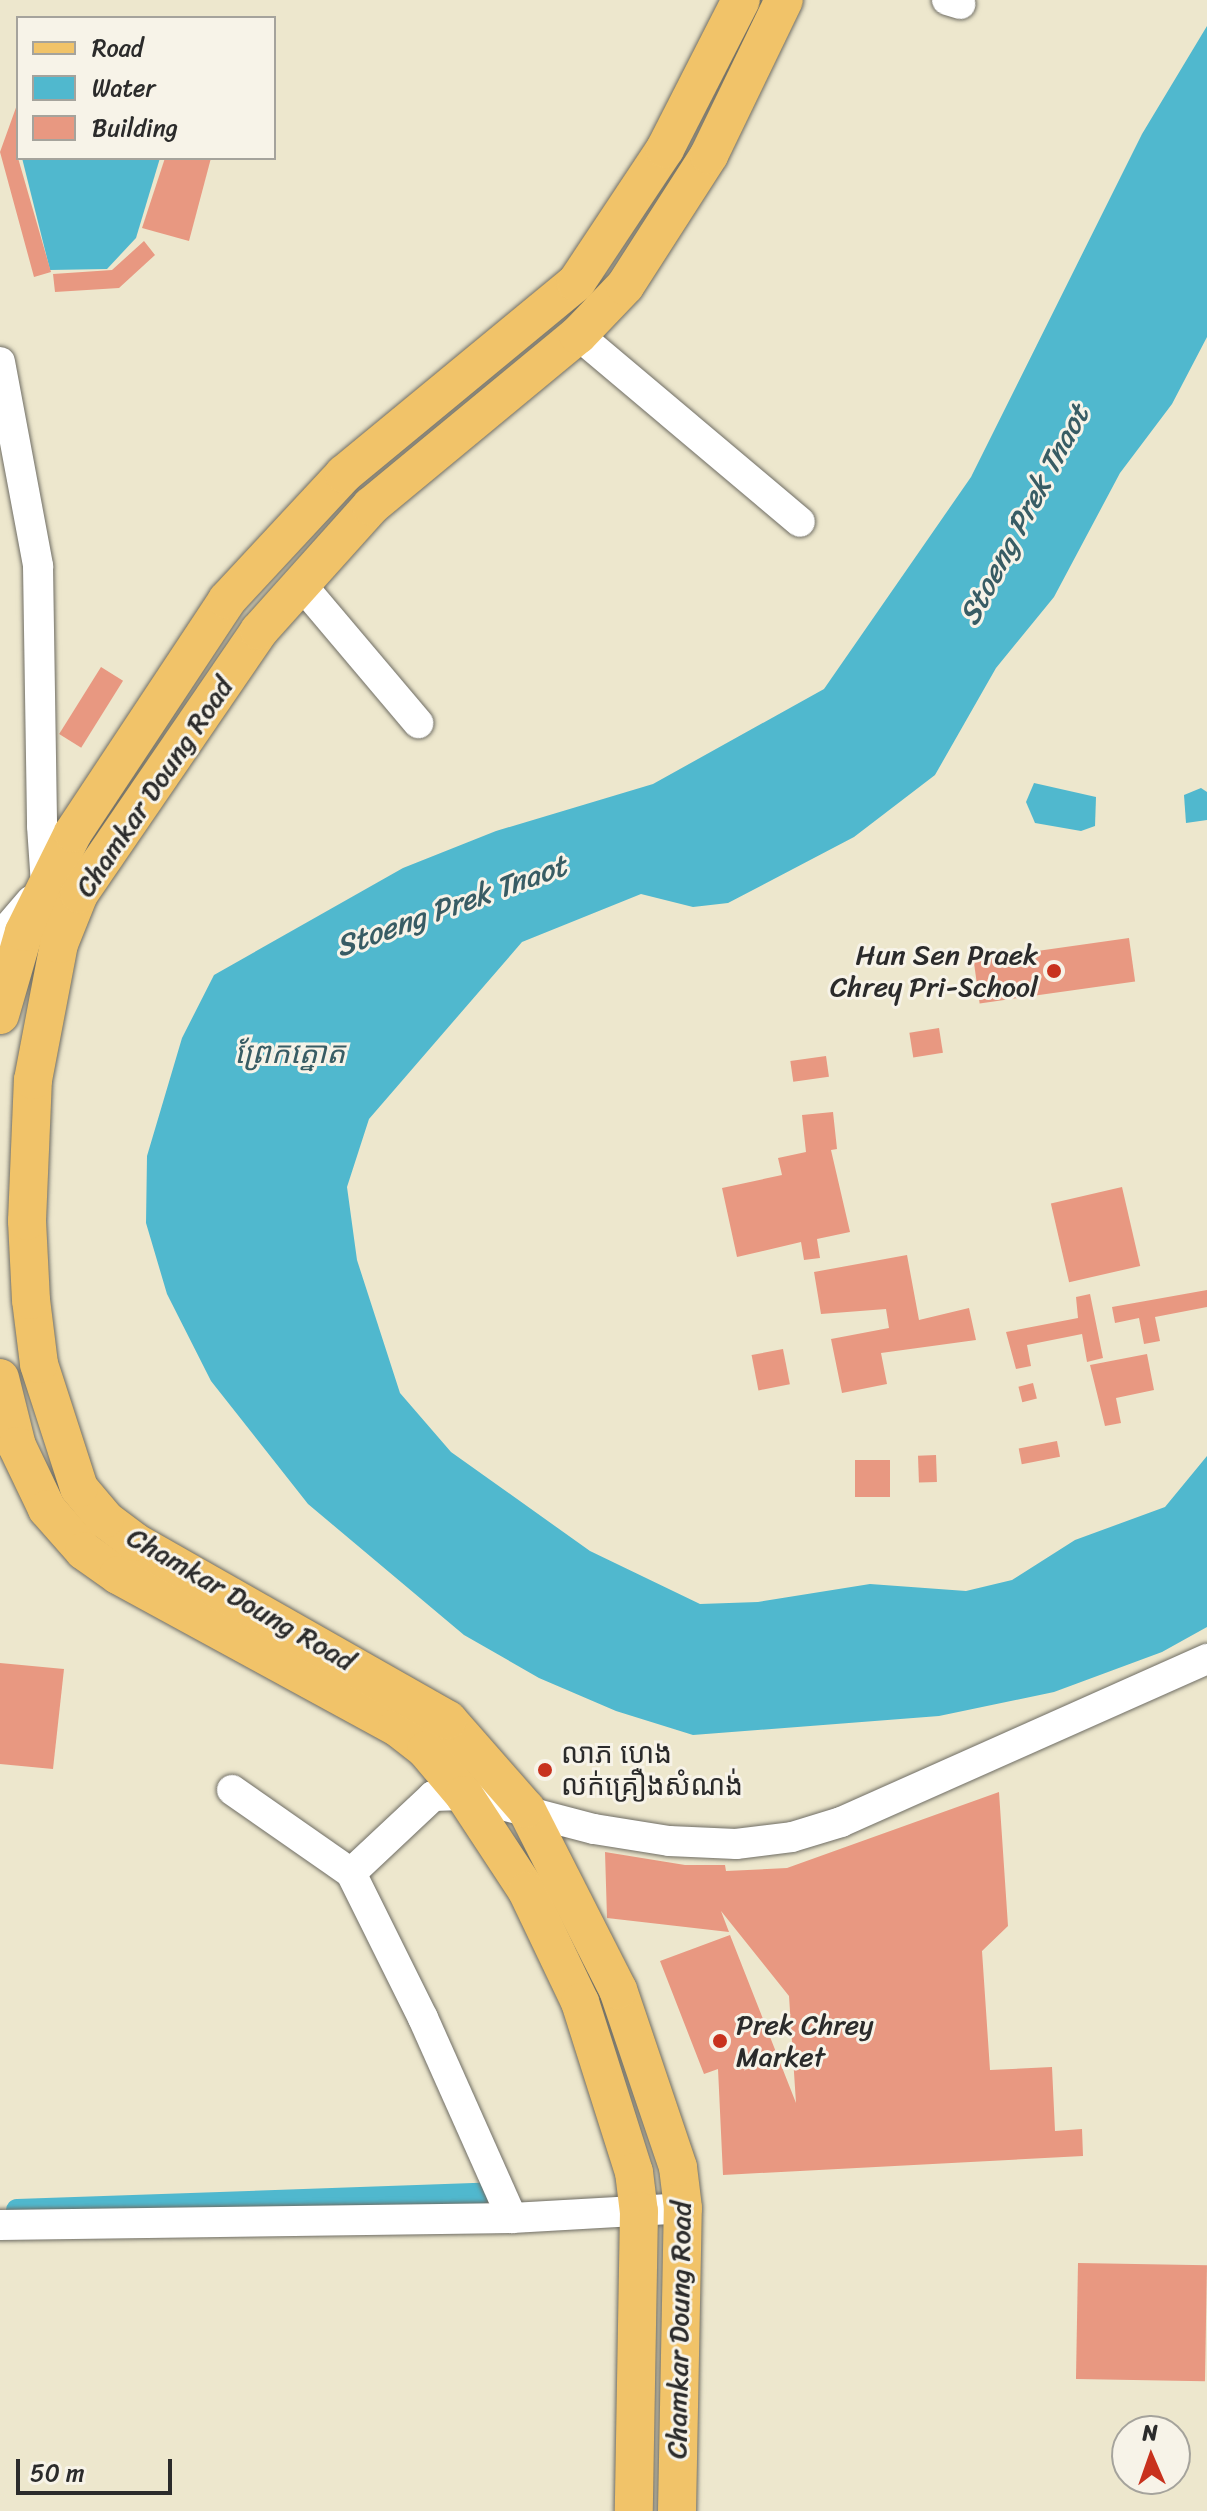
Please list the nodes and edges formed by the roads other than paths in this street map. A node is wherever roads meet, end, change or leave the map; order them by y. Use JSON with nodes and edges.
{"nodes":[{"id":1,"x":741,"y":0,"type":"edge"},
{"id":2,"x":784,"y":0,"type":"edge"},
{"id":3,"x":578,"y":335,"type":"junction"},
{"id":4,"x":0,"y":362,"type":"edge"},
{"id":5,"x":800,"y":522,"type":"dead end"},
{"id":6,"x":299,"y":582,"type":"junction"},
{"id":7,"x":418,"y":723,"type":"dead end"},
{"id":8,"x":63,"y":889,"type":"junction"},
{"id":9,"x":0,"y":937,"type":"edge"},
{"id":10,"x":0,"y":1015,"type":"edge"},
{"id":11,"x":14,"y":1221,"type":"edge"},
{"id":12,"x":0,"y":1378,"type":"edge"},
{"id":13,"x":1207,"y":1659,"type":"edge"},
{"id":14,"x":232,"y":1790,"type":"dead end"},
{"id":15,"x":464,"y":1795,"type":"junction"},
{"id":16,"x":526,"y":1809,"type":"junction"},
{"id":17,"x":351,"y":1873,"type":"junction"},
{"id":18,"x":683,"y":2208,"type":"junction"},
{"id":19,"x":639,"y":2211,"type":"junction"},
{"id":20,"x":512,"y":2218,"type":"junction"},
{"id":21,"x":0,"y":2225,"type":"edge"},
{"id":22,"x":634,"y":2511,"type":"edge"},
{"id":23,"x":677,"y":2511,"type":"edge"}],
"edges":[{"from":1,"to":8,"type":"main road","name":"Chamkar Doung Road"},
{"from":2,"to":3,"type":"main road","name":"Chamkar Doung Road"},
{"from":3,"to":5,"type":"street"},
{"from":3,"to":6,"type":"main road","name":"Chamkar Doung Road"},
{"from":4,"to":8,"type":"street"},
{"from":6,"to":7,"type":"street"},
{"from":6,"to":8,"type":"main road","name":"Chamkar Doung Road"},
{"from":8,"to":9,"type":"street"},
{"from":8,"to":10,"type":"main road","name":"Chamkar Doung Road"},
{"from":8,"to":11,"type":"main road","name":"Chamkar Doung Road"},
{"from":11,"to":16,"type":"main road","name":"Chamkar Doung Road"},
{"from":12,"to":15,"type":"main road","name":"Chamkar Doung Road"},
{"from":13,"to":16,"type":"street"},
{"from":14,"to":17,"type":"street"},
{"from":15,"to":16,"type":"street"},
{"from":15,"to":17,"type":"street"},
{"from":15,"to":19,"type":"main road","name":"Chamkar Doung Road"},
{"from":16,"to":18,"type":"main road","name":"Chamkar Doung Road"},
{"from":17,"to":20,"type":"street"},
{"from":18,"to":19,"type":"street"},
{"from":18,"to":23,"type":"main road","name":"Chamkar Doung Road"},
{"from":19,"to":20,"type":"street"},
{"from":19,"to":22,"type":"main road","name":"Chamkar Doung Road"},
{"from":20,"to":21,"type":"street"}]}
